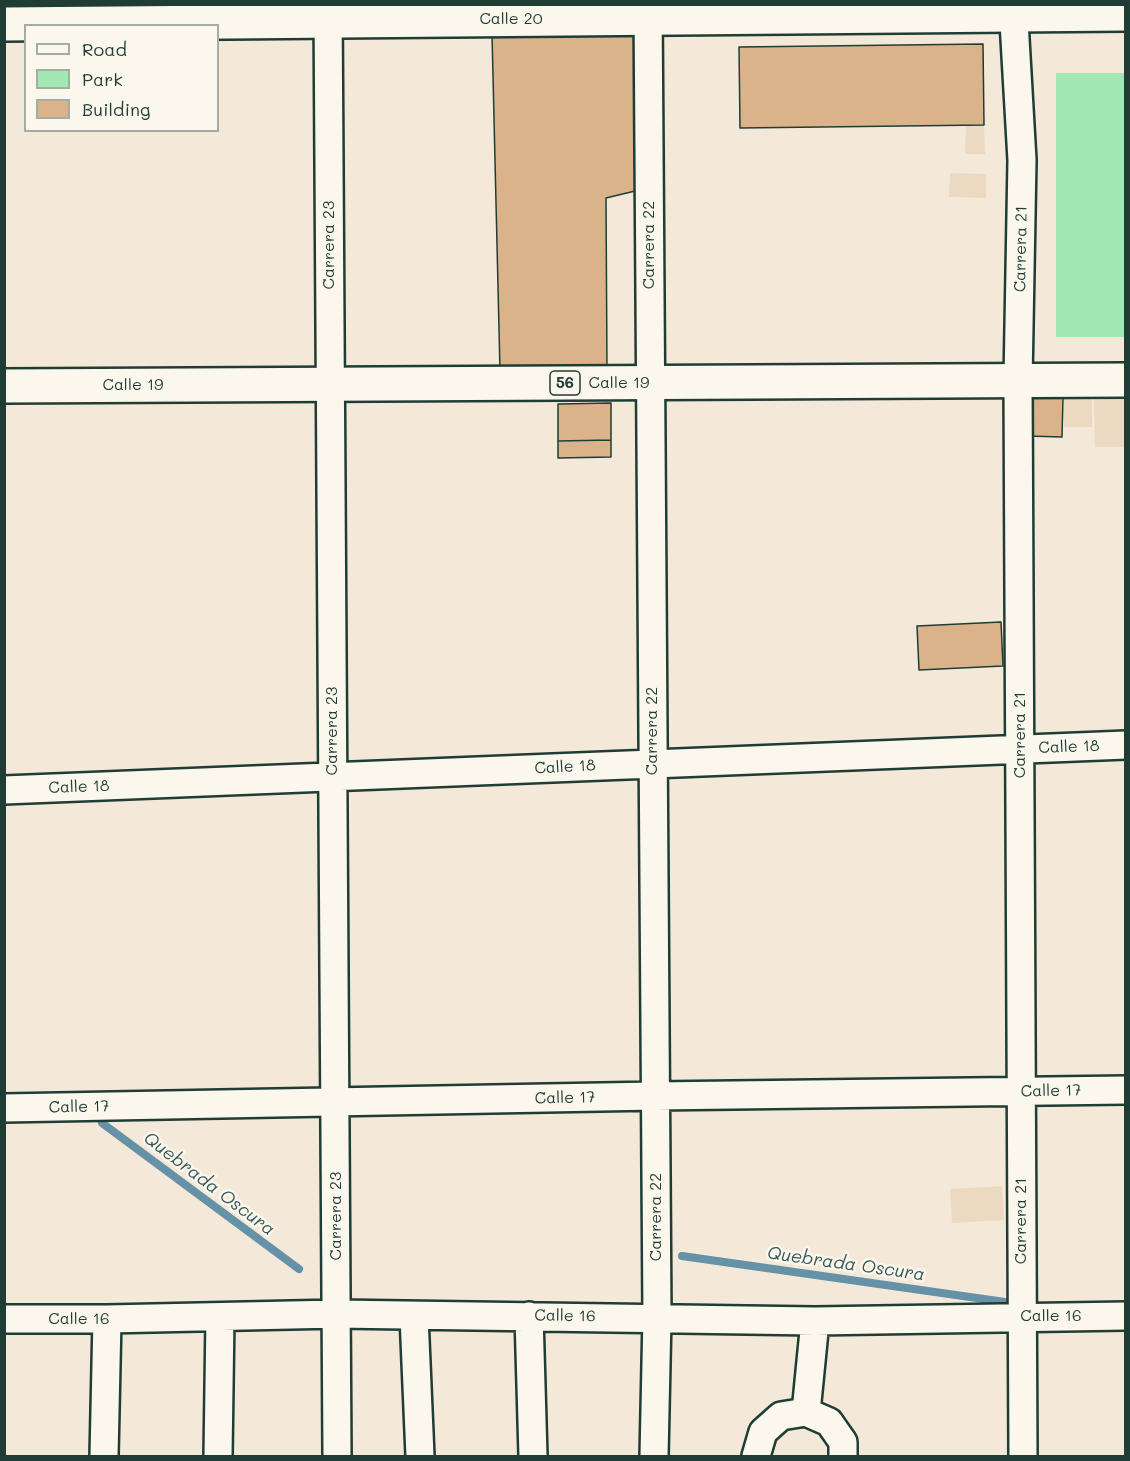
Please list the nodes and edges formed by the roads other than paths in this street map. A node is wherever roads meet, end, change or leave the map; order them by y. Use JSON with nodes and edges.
{"nodes":[{"id":1,"x":1012,"y":10,"type":"edge"},
{"id":2,"x":648,"y":11,"type":"edge"},
{"id":3,"x":328,"y":13,"type":"edge"},
{"id":4,"x":101,"y":14,"type":"edge"},
{"id":5,"x":1125,"y":14,"type":"edge"},
{"id":6,"x":4,"y":24,"type":"edge"},
{"id":7,"x":1125,"y":380,"type":"edge"},
{"id":8,"x":1018,"y":381,"type":"junction"},
{"id":9,"x":650,"y":383,"type":"junction"},
{"id":10,"x":330,"y":384,"type":"junction"},
{"id":11,"x":4,"y":386,"type":"edge"},
{"id":12,"x":1125,"y":745,"type":"edge"},
{"id":13,"x":1020,"y":749,"type":"junction"},
{"id":14,"x":653,"y":763,"type":"junction"},
{"id":15,"x":333,"y":777,"type":"junction"},
{"id":16,"x":4,"y":790,"type":"edge"},
{"id":17,"x":1125,"y":1090,"type":"edge"},
{"id":18,"x":1021,"y":1092,"type":"junction"},
{"id":19,"x":655,"y":1096,"type":"junction"},
{"id":20,"x":335,"y":1103,"type":"junction"},
{"id":21,"x":4,"y":1108,"type":"edge"},
{"id":22,"x":336,"y":1314,"type":"junction"},
{"id":23,"x":414,"y":1316,"type":"junction"},
{"id":24,"x":529,"y":1316,"type":"junction"},
{"id":25,"x":1125,"y":1316,"type":"edge"},
{"id":26,"x":220,"y":1317,"type":"junction"},
{"id":27,"x":657,"y":1317,"type":"junction"},
{"id":28,"x":1022,"y":1317,"type":"junction"},
{"id":29,"x":4,"y":1319,"type":"edge"},
{"id":30,"x":107,"y":1319,"type":"junction"},
{"id":31,"x":815,"y":1321,"type":"junction"},
{"id":32,"x":806,"y":1412,"type":"junction"},
{"id":33,"x":104,"y":1456,"type":"edge"},
{"id":34,"x":218,"y":1456,"type":"edge"},
{"id":35,"x":337,"y":1456,"type":"edge"},
{"id":36,"x":420,"y":1456,"type":"edge"},
{"id":37,"x":533,"y":1456,"type":"edge"},
{"id":38,"x":654,"y":1456,"type":"edge"},
{"id":39,"x":756,"y":1456,"type":"edge"},
{"id":40,"x":843,"y":1456,"type":"edge"},
{"id":41,"x":1023,"y":1456,"type":"edge"}],
"edges":[{"from":1,"to":2,"type":"main road","name":"Calle 20"},
{"from":1,"to":5,"type":"main road","name":"Calle 20"},
{"from":1,"to":8,"type":"street","name":"Carrera 21"},
{"from":2,"to":3,"type":"main road","name":"Calle 20"},
{"from":2,"to":9,"type":"street","name":"Carrera 22"},
{"from":3,"to":4,"type":"main road","name":"Calle 20"},
{"from":3,"to":10,"type":"street","name":"Carrera 23"},
{"from":4,"to":6,"type":"main road","name":"Calle 20"},
{"from":7,"to":8,"type":"main road","name":"Calle 19","number":"56"},
{"from":8,"to":9,"type":"main road","name":"Calle 19","number":"56"},
{"from":8,"to":13,"type":"street","name":"Carrera 21"},
{"from":9,"to":10,"type":"main road","name":"Calle 19","number":"56"},
{"from":9,"to":14,"type":"street","name":"Carrera 22"},
{"from":10,"to":11,"type":"main road","name":"Calle 19","number":"56"},
{"from":10,"to":15,"type":"street","name":"Carrera 23"},
{"from":12,"to":13,"type":"street","name":"Calle 18"},
{"from":13,"to":14,"type":"street","name":"Calle 18"},
{"from":13,"to":18,"type":"street","name":"Carrera 21"},
{"from":14,"to":15,"type":"street","name":"Calle 18"},
{"from":14,"to":19,"type":"street","name":"Carrera 22"},
{"from":15,"to":16,"type":"street","name":"Calle 18"},
{"from":15,"to":20,"type":"street","name":"Carrera 23"},
{"from":17,"to":18,"type":"street","name":"Calle 17"},
{"from":18,"to":19,"type":"street","name":"Calle 17"},
{"from":18,"to":28,"type":"street","name":"Carrera 21"},
{"from":19,"to":20,"type":"street","name":"Calle 17"},
{"from":19,"to":27,"type":"street","name":"Carrera 22"},
{"from":20,"to":21,"type":"street","name":"Calle 17"},
{"from":20,"to":22,"type":"street","name":"Carrera 23"},
{"from":22,"to":23,"type":"street","name":"Calle 16"},
{"from":22,"to":26,"type":"street","name":"Calle 16"},
{"from":22,"to":35,"type":"street","name":"Carrera 23"},
{"from":23,"to":24,"type":"street","name":"Calle 16"},
{"from":23,"to":36,"type":"street"},
{"from":24,"to":27,"type":"street","name":"Calle 16"},
{"from":24,"to":37,"type":"street"},
{"from":25,"to":28,"type":"street","name":"Calle 16"},
{"from":26,"to":30,"type":"street","name":"Calle 16"},
{"from":26,"to":34,"type":"street"},
{"from":27,"to":31,"type":"street","name":"Calle 16"},
{"from":27,"to":38,"type":"street","name":"Carrera 22"},
{"from":28,"to":31,"type":"street","name":"Calle 16"},
{"from":28,"to":41,"type":"street","name":"Carrera 21"},
{"from":29,"to":30,"type":"street","name":"Calle 16"},
{"from":30,"to":33,"type":"street"},
{"from":31,"to":32,"type":"street"},
{"from":32,"to":39,"type":"street"},
{"from":32,"to":40,"type":"street"}]}
